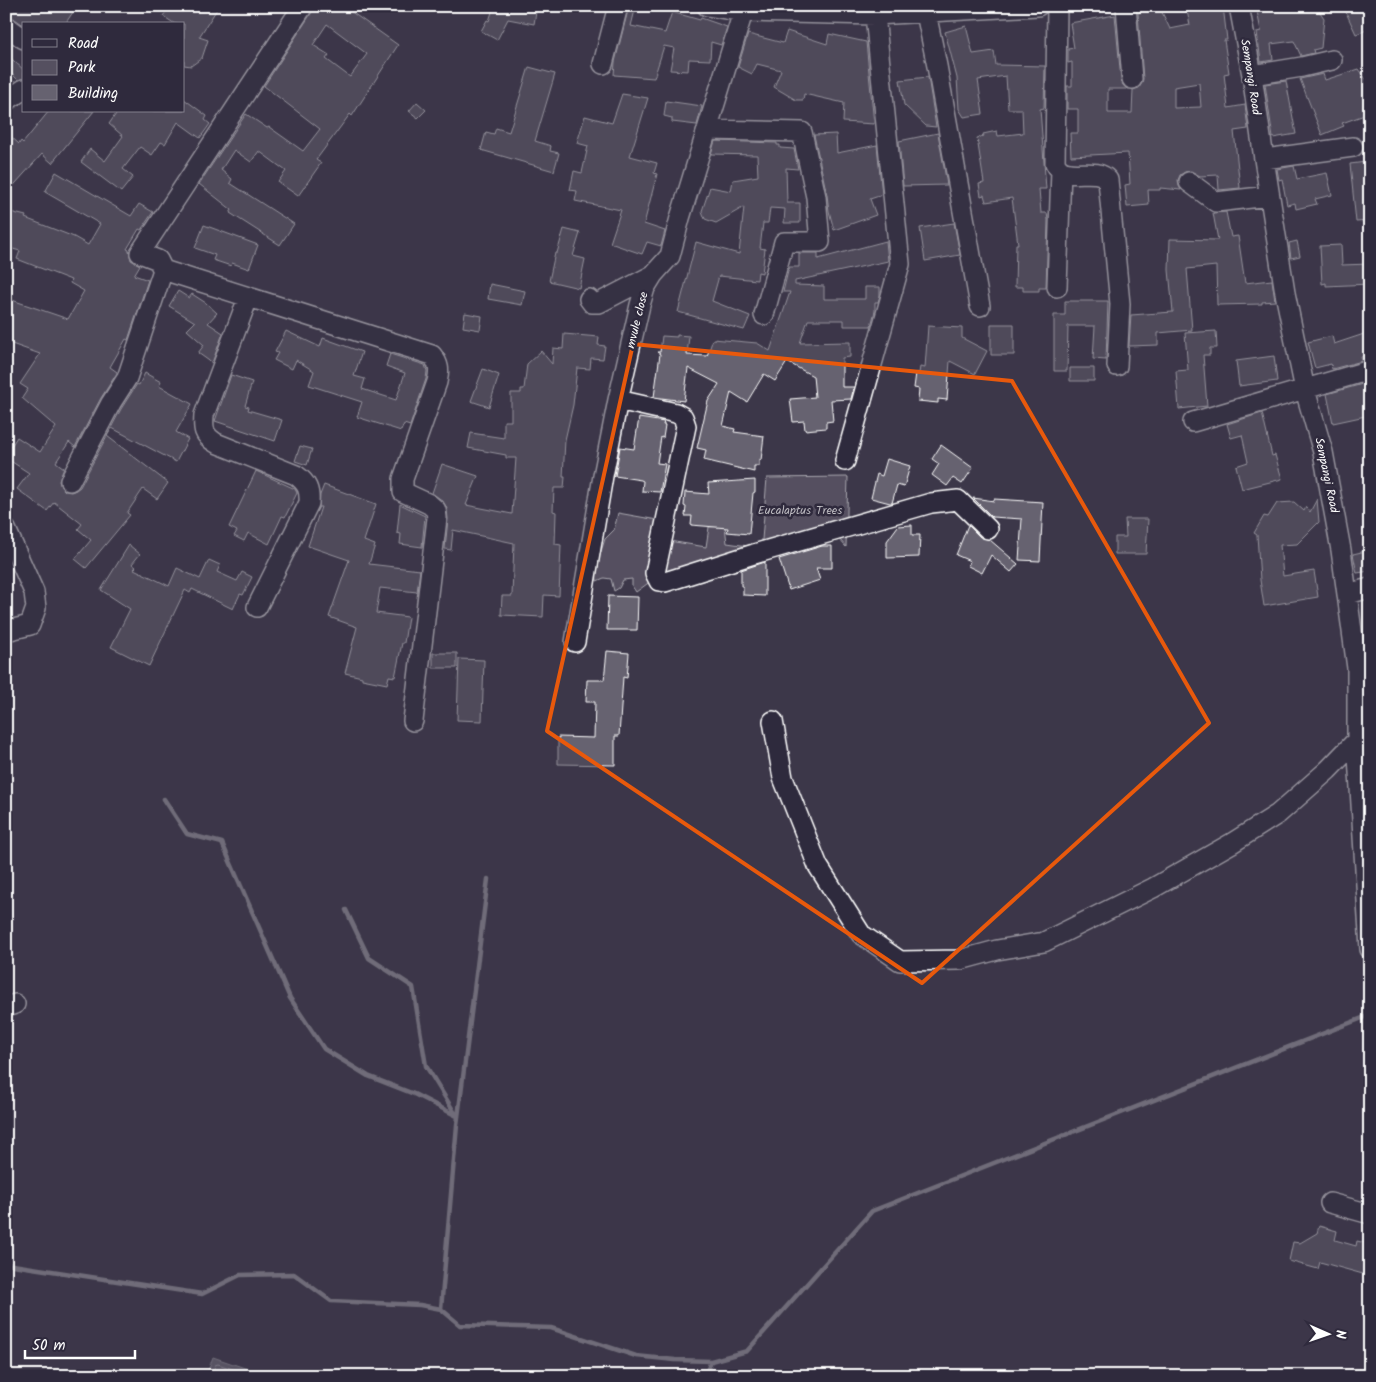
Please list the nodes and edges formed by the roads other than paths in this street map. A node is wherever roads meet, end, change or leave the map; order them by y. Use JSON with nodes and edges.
{"nodes":[{"id":1,"x":303,"y":6,"type":"edge"},
{"id":2,"x":618,"y":6,"type":"edge"},
{"id":3,"x":707,"y":6,"type":"edge"},
{"id":4,"x":1038,"y":6,"type":"edge"},
{"id":5,"x":1057,"y":6,"type":"edge"},
{"id":6,"x":1126,"y":6,"type":"edge"},
{"id":7,"x":1239,"y":6,"type":"edge"},
{"id":8,"x":976,"y":8,"type":"edge"},
{"id":9,"x":814,"y":10,"type":"edge"},
{"id":10,"x":743,"y":12,"type":"junction"},
{"id":11,"x":926,"y":13,"type":"junction"},
{"id":12,"x":875,"y":14,"type":"junction"},
{"id":13,"x":6,"y":26,"type":"edge"},
{"id":14,"x":22,"y":38,"type":"edge"},
{"id":15,"x":1332,"y":60,"type":"dead end"},
{"id":16,"x":602,"y":64,"type":"dead end"},
{"id":17,"x":1252,"y":75,"type":"junction"},
{"id":18,"x":1132,"y":79,"type":"dead end"},
{"id":19,"x":22,"y":90,"type":"edge"},
{"id":20,"x":6,"y":101,"type":"edge"},
{"id":21,"x":707,"y":130,"type":"junction"},
{"id":22,"x":1352,"y":147,"type":"dead end"},
{"id":23,"x":1264,"y":159,"type":"junction"},
{"id":24,"x":1060,"y":170,"type":"junction"},
{"id":25,"x":1189,"y":182,"type":"dead end"},
{"id":26,"x":1269,"y":196,"type":"junction"},
{"id":27,"x":163,"y":270,"type":"junction"},
{"id":28,"x":653,"y":275,"type":"junction"},
{"id":29,"x":1057,"y":287,"type":"dead end"},
{"id":30,"x":248,"y":298,"type":"junction"},
{"id":31,"x":589,"y":299,"type":"dead end"},
{"id":32,"x":980,"y":306,"type":"dead end"},
{"id":33,"x":764,"y":315,"type":"dead end"},
{"id":34,"x":1118,"y":366,"type":"dead end"},
{"id":35,"x":1370,"y":370,"type":"edge"},
{"id":36,"x":1305,"y":390,"type":"junction"},
{"id":37,"x":618,"y":400,"type":"junction"},
{"id":38,"x":1193,"y":422,"type":"dead end"},
{"id":39,"x":845,"y":461,"type":"dead end"},
{"id":40,"x":70,"y":481,"type":"dead end"},
{"id":41,"x":988,"y":529,"type":"dead end"},
{"id":42,"x":7,"y":531,"type":"edge"},
{"id":43,"x":1370,"y":588,"type":"edge"},
{"id":44,"x":1347,"y":594,"type":"junction"},
{"id":45,"x":256,"y":607,"type":"dead end"},
{"id":46,"x":6,"y":631,"type":"edge"},
{"id":47,"x":575,"y":642,"type":"dead end"},
{"id":48,"x":1364,"y":666,"type":"edge"},
{"id":49,"x":773,"y":720,"type":"dead end"},
{"id":50,"x":413,"y":721,"type":"dead end"},
{"id":51,"x":1357,"y":740,"type":"junction"},
{"id":52,"x":1370,"y":949,"type":"edge"},
{"id":53,"x":1330,"y":1202,"type":"dead end"},
{"id":54,"x":1370,"y":1214,"type":"edge"}],
"edges":[{"from":1,"to":27,"type":"street"},
{"from":2,"to":16,"type":"street"},
{"from":3,"to":10,"type":"street"},
{"from":4,"to":8,"type":"street"},
{"from":5,"to":24,"type":"street"},
{"from":6,"to":18,"type":"street"},
{"from":7,"to":17,"type":"street","name":"Sempangi Road"},
{"from":8,"to":11,"type":"street"},
{"from":9,"to":10,"type":"street"},
{"from":9,"to":12,"type":"street"},
{"from":10,"to":21,"type":"street","name":"mvule close"},
{"from":11,"to":12,"type":"street"},
{"from":11,"to":32,"type":"street"},
{"from":12,"to":39,"type":"street"},
{"from":13,"to":14,"type":"street"},
{"from":15,"to":17,"type":"street"},
{"from":17,"to":23,"type":"street","name":"Sempangi Road"},
{"from":19,"to":20,"type":"street"},
{"from":21,"to":28,"type":"street","name":"mvule close"},
{"from":21,"to":33,"type":"street"},
{"from":22,"to":23,"type":"street"},
{"from":23,"to":26,"type":"street","name":"Sempangi Road"},
{"from":24,"to":29,"type":"street"},
{"from":24,"to":34,"type":"street"},
{"from":25,"to":26,"type":"street"},
{"from":26,"to":36,"type":"street","name":"Sempangi Road"},
{"from":27,"to":30,"type":"street"},
{"from":27,"to":40,"type":"street"},
{"from":28,"to":31,"type":"street"},
{"from":28,"to":37,"type":"street","name":"mvule close"},
{"from":30,"to":45,"type":"street"},
{"from":30,"to":50,"type":"street"},
{"from":35,"to":36,"type":"street"},
{"from":36,"to":38,"type":"street"},
{"from":36,"to":44,"type":"street","name":"Sempangi Road"},
{"from":37,"to":41,"type":"street"},
{"from":37,"to":47,"type":"street","name":"mvule close"},
{"from":42,"to":46,"type":"street"},
{"from":43,"to":44,"type":"street"},
{"from":44,"to":48,"type":"street","name":"Sempangi Road"},
{"from":48,"to":51,"type":"street","name":"Sempangi Road"},
{"from":49,"to":51,"type":"street"},
{"from":51,"to":52,"type":"street","name":"Sempangi Road"},
{"from":53,"to":54,"type":"street"}]}
